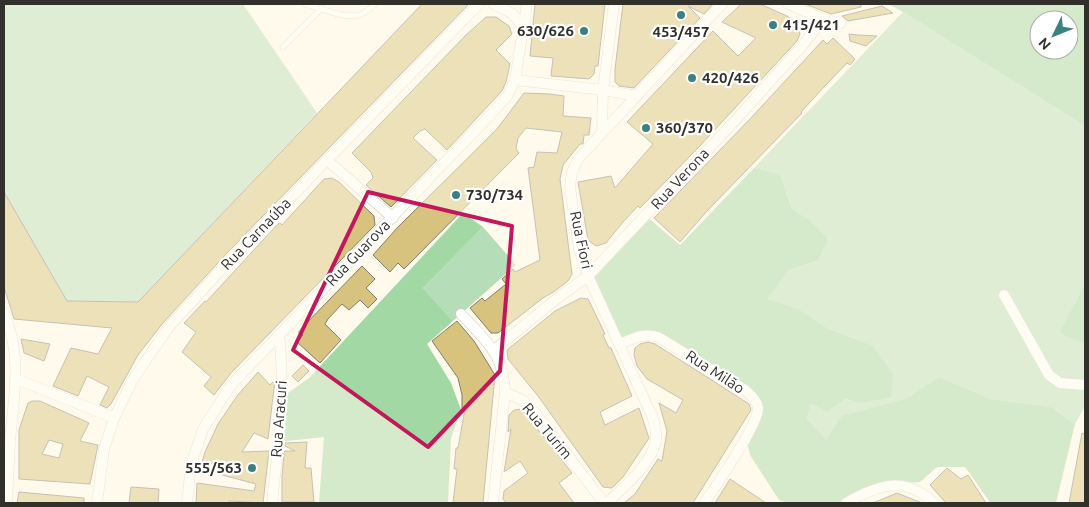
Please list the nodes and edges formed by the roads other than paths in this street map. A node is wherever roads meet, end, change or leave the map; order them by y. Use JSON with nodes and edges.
{"nodes":[{"id":1,"x":305,"y":4,"type":"edge"},
{"id":2,"x":375,"y":4,"type":"edge"},
{"id":3,"x":478,"y":4,"type":"edge"},
{"id":4,"x":494,"y":4,"type":"edge"},
{"id":5,"x":526,"y":4,"type":"edge"},
{"id":6,"x":614,"y":4,"type":"edge"},
{"id":7,"x":722,"y":4,"type":"edge"},
{"id":8,"x":788,"y":4,"type":"edge"},
{"id":9,"x":322,"y":8,"type":"junction"},
{"id":10,"x":823,"y":19,"type":"junction"},
{"id":11,"x":841,"y":23,"type":"dead end"},
{"id":12,"x":523,"y":26,"type":"junction"},
{"id":13,"x":283,"y":47,"type":"dead end"},
{"id":14,"x":515,"y":80,"type":"junction"},
{"id":15,"x":603,"y":90,"type":"junction"},
{"id":16,"x":637,"y":96,"type":"junction"},
{"id":17,"x":602,"y":134,"type":"junction"},
{"id":18,"x":327,"y":160,"type":"junction"},
{"id":19,"x":392,"y":218,"type":"junction"},
{"id":20,"x":588,"y":276,"type":"junction"},
{"id":21,"x":1004,"y":295,"type":"dead end"},
{"id":22,"x":4,"y":313,"type":"edge"},
{"id":23,"x":461,"y":314,"type":"dead end"},
{"id":24,"x":280,"y":334,"type":"junction"},
{"id":25,"x":620,"y":344,"type":"junction"},
{"id":26,"x":494,"y":350,"type":"junction"},
{"id":27,"x":16,"y":379,"type":"junction"},
{"id":28,"x":1085,"y":385,"type":"edge"},
{"id":29,"x":505,"y":392,"type":"junction"},
{"id":30,"x":114,"y":418,"type":"junction"},
{"id":31,"x":7,"y":503,"type":"edge"},
{"id":32,"x":97,"y":503,"type":"edge"},
{"id":33,"x":187,"y":503,"type":"edge"},
{"id":34,"x":272,"y":503,"type":"edge"},
{"id":35,"x":493,"y":503,"type":"edge"},
{"id":36,"x":606,"y":503,"type":"edge"},
{"id":37,"x":704,"y":503,"type":"edge"},
{"id":38,"x":846,"y":503,"type":"edge"},
{"id":39,"x":933,"y":503,"type":"edge"}],
"edges":[{"from":1,"to":9,"type":"lane"},
{"from":2,"to":9,"type":"lane"},
{"from":3,"to":18,"type":"street","name":"Rua Carnaúba"},
{"from":4,"to":12,"type":"street"},
{"from":5,"to":12,"type":"street","name":"Rua Guarova"},
{"from":6,"to":15,"type":"street"},
{"from":7,"to":16,"type":"street","name":"Rua Fiori"},
{"from":8,"to":10,"type":"street"},
{"from":9,"to":13,"type":"lane"},
{"from":10,"to":11,"type":"street"},
{"from":10,"to":20,"type":"street","name":"Rua Verona"},
{"from":12,"to":14,"type":"street","name":"Rua Guarova"},
{"from":14,"to":15,"type":"street"},
{"from":14,"to":19,"type":"street","name":"Rua Guarova"},
{"from":15,"to":16,"type":"street"},
{"from":15,"to":17,"type":"street"},
{"from":16,"to":17,"type":"street","name":"Rua Fiori"},
{"from":17,"to":20,"type":"street","name":"Rua Fiori"},
{"from":18,"to":19,"type":"street"},
{"from":18,"to":30,"type":"street","name":"Rua Carnaúba"},
{"from":19,"to":24,"type":"street","name":"Rua Guarova"},
{"from":20,"to":25,"type":"street","name":"Rua Fiori"},
{"from":20,"to":26,"type":"street","name":"Rua Verona"},
{"from":21,"to":28,"type":"street"},
{"from":22,"to":27,"type":"street"},
{"from":23,"to":26,"type":"street"},
{"from":24,"to":33,"type":"street","name":"Rua Guarova"},
{"from":24,"to":34,"type":"street","name":"Rua Aracuri"},
{"from":25,"to":36,"type":"street","name":"Rua Fiori"},
{"from":25,"to":37,"type":"street","name":"Rua Milão"},
{"from":26,"to":29,"type":"street"},
{"from":27,"to":30,"type":"street"},
{"from":27,"to":31,"type":"street"},
{"from":29,"to":35,"type":"street"},
{"from":29,"to":36,"type":"street","name":"Rua Turim"},
{"from":30,"to":32,"type":"street","name":"Rua Carnaúba"},
{"from":38,"to":39,"type":"street"}]}
